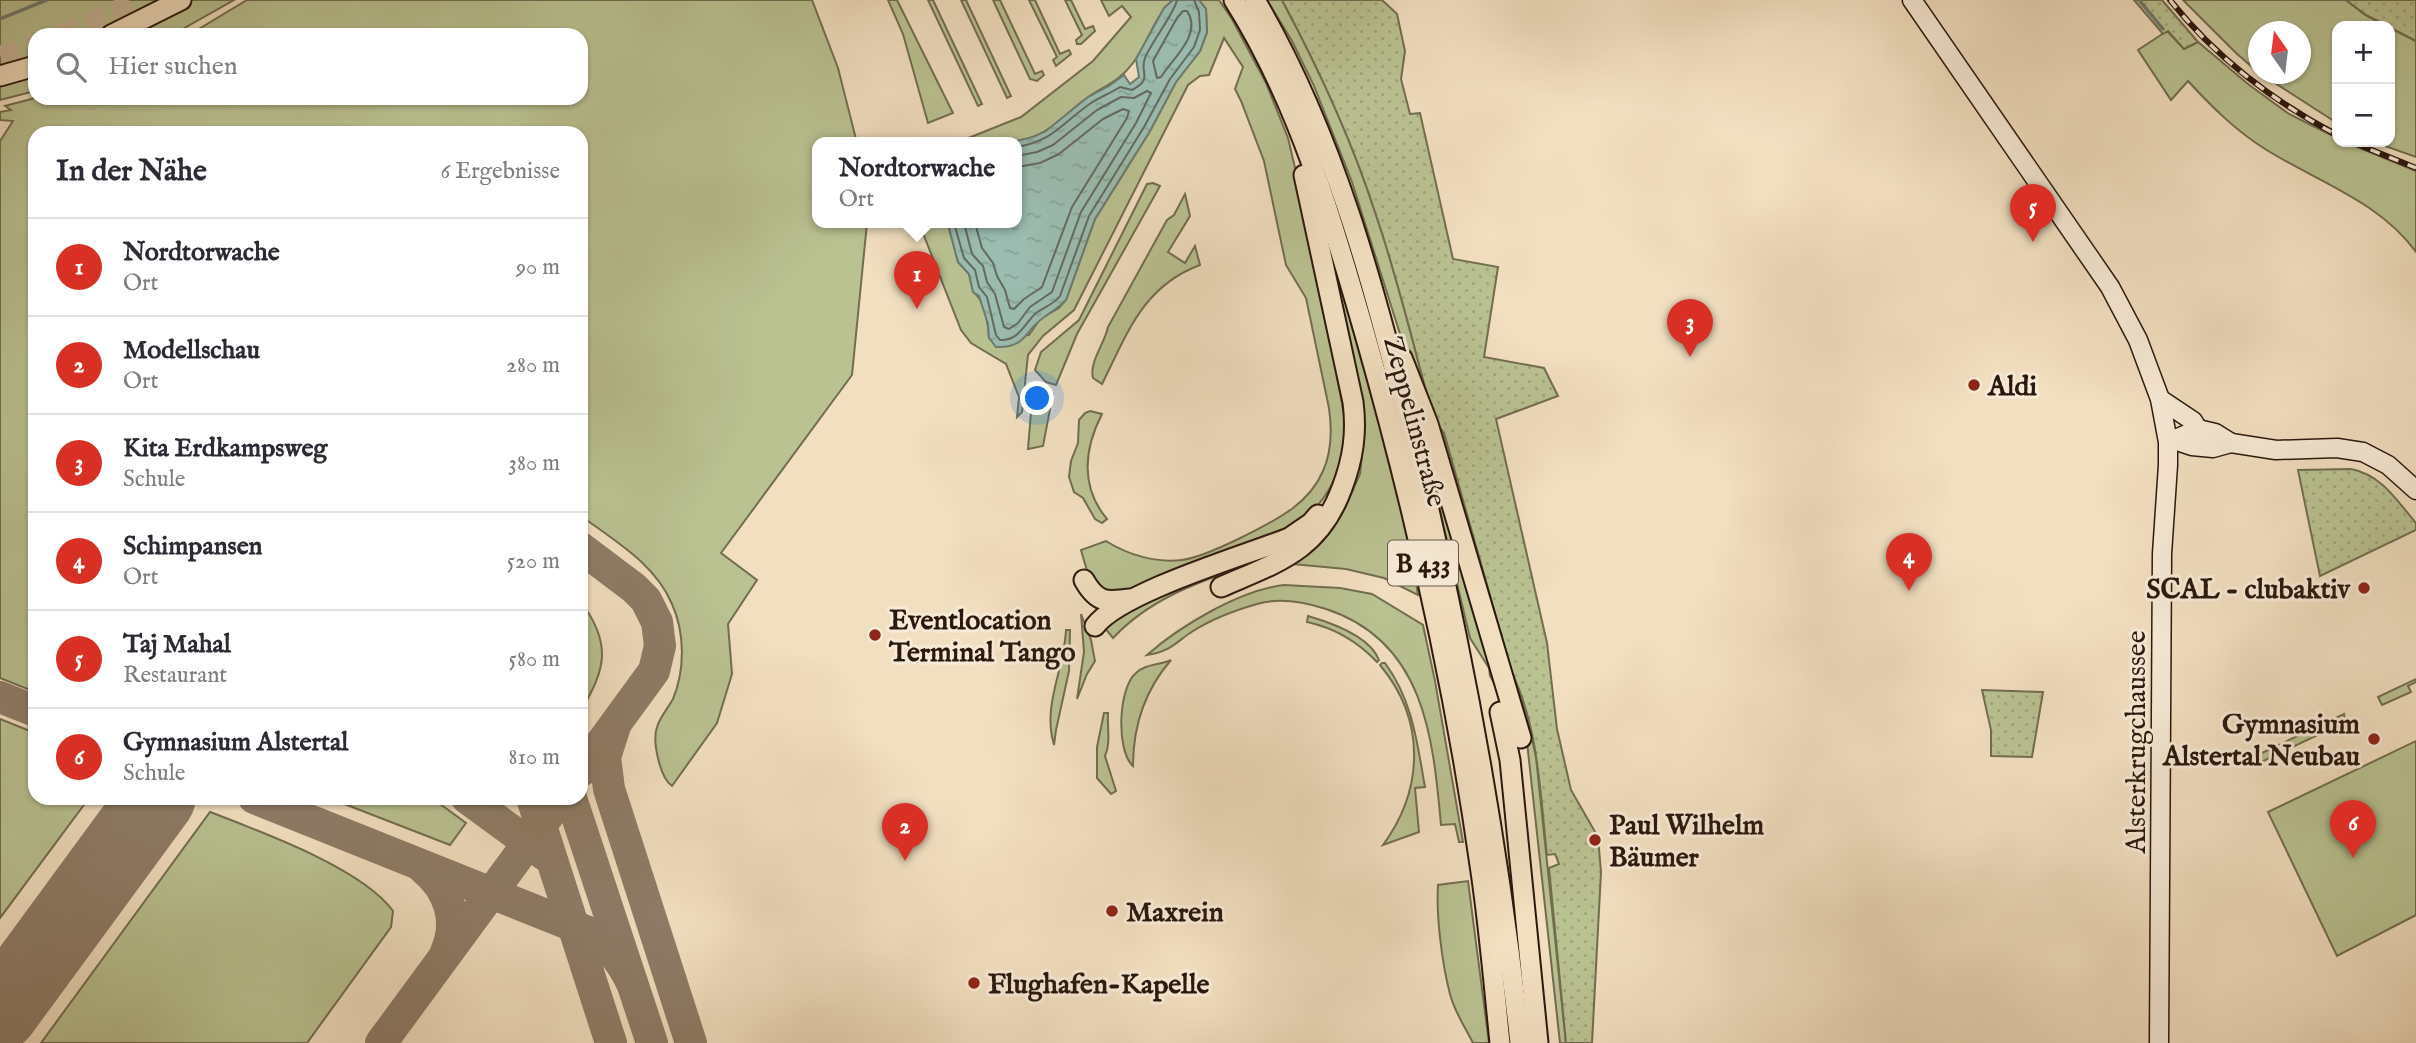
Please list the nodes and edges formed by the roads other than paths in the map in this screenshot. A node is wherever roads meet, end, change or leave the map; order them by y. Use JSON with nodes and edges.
{"nodes":[{"id":1,"x":181,"y":0,"type":"edge"},
{"id":2,"x":1234,"y":0,"type":"edge"},
{"id":3,"x":1255,"y":0,"type":"edge"},
{"id":4,"x":1912,"y":0,"type":"edge"},
{"id":5,"x":125,"y":28,"type":"edge"},
{"id":6,"x":28,"y":68,"type":"edge"},
{"id":7,"x":0,"y":76,"type":"edge"},
{"id":8,"x":1285,"y":96,"type":"junction"},
{"id":9,"x":1382,"y":325,"type":"junction"},
{"id":10,"x":2160,"y":400,"type":"junction"},
{"id":11,"x":2199,"y":429,"type":"junction"},
{"id":12,"x":2172,"y":441,"type":"junction"},
{"id":13,"x":2231,"y":443,"type":"junction"},
{"id":14,"x":1343,"y":484,"type":"junction"},
{"id":15,"x":2416,"y":490,"type":"edge"},
{"id":16,"x":1084,"y":580,"type":"dead end"},
{"id":17,"x":1221,"y":587,"type":"dead end"},
{"id":18,"x":1132,"y":599,"type":"junction"},
{"id":19,"x":1095,"y":626,"type":"dead end"},
{"id":20,"x":1500,"y":712,"type":"dead end"},
{"id":21,"x":1521,"y":738,"type":"dead end"},
{"id":22,"x":1500,"y":1043,"type":"edge"},
{"id":23,"x":1520,"y":1043,"type":"edge"},
{"id":24,"x":1538,"y":1043,"type":"edge"},
{"id":25,"x":2160,"y":1043,"type":"edge"}],
"edges":[{"from":1,"to":5,"type":"highway"},
{"from":2,"to":8,"type":"highway","name":"Zeppelinstraße","number":"B 433"},
{"from":3,"to":9,"type":"highway","name":"Zeppelinstraße","number":"B 433"},
{"from":4,"to":10,"type":"main road","name":"Alsterkrugchaussee"},
{"from":6,"to":7,"type":"highway"},
{"from":8,"to":14,"type":"highway"},
{"from":8,"to":22,"type":"highway","name":"Zeppelinstraße","number":"B 433"},
{"from":9,"to":21,"type":"highway"},
{"from":9,"to":23,"type":"highway","name":"Zeppelinstraße","number":"B 433"},
{"from":10,"to":11,"type":"main road"},
{"from":10,"to":12,"type":"main road","name":"Alsterkrugchaussee"},
{"from":11,"to":12,"type":"main road"},
{"from":11,"to":13,"type":"main road"},
{"from":12,"to":13,"type":"main road"},
{"from":12,"to":25,"type":"main road","name":"Alsterkrugchaussee"},
{"from":13,"to":15,"type":"main road"},
{"from":14,"to":17,"type":"highway"},
{"from":14,"to":18,"type":"highway"},
{"from":16,"to":18,"type":"highway"},
{"from":18,"to":19,"type":"highway"},
{"from":20,"to":24,"type":"highway"}]}
